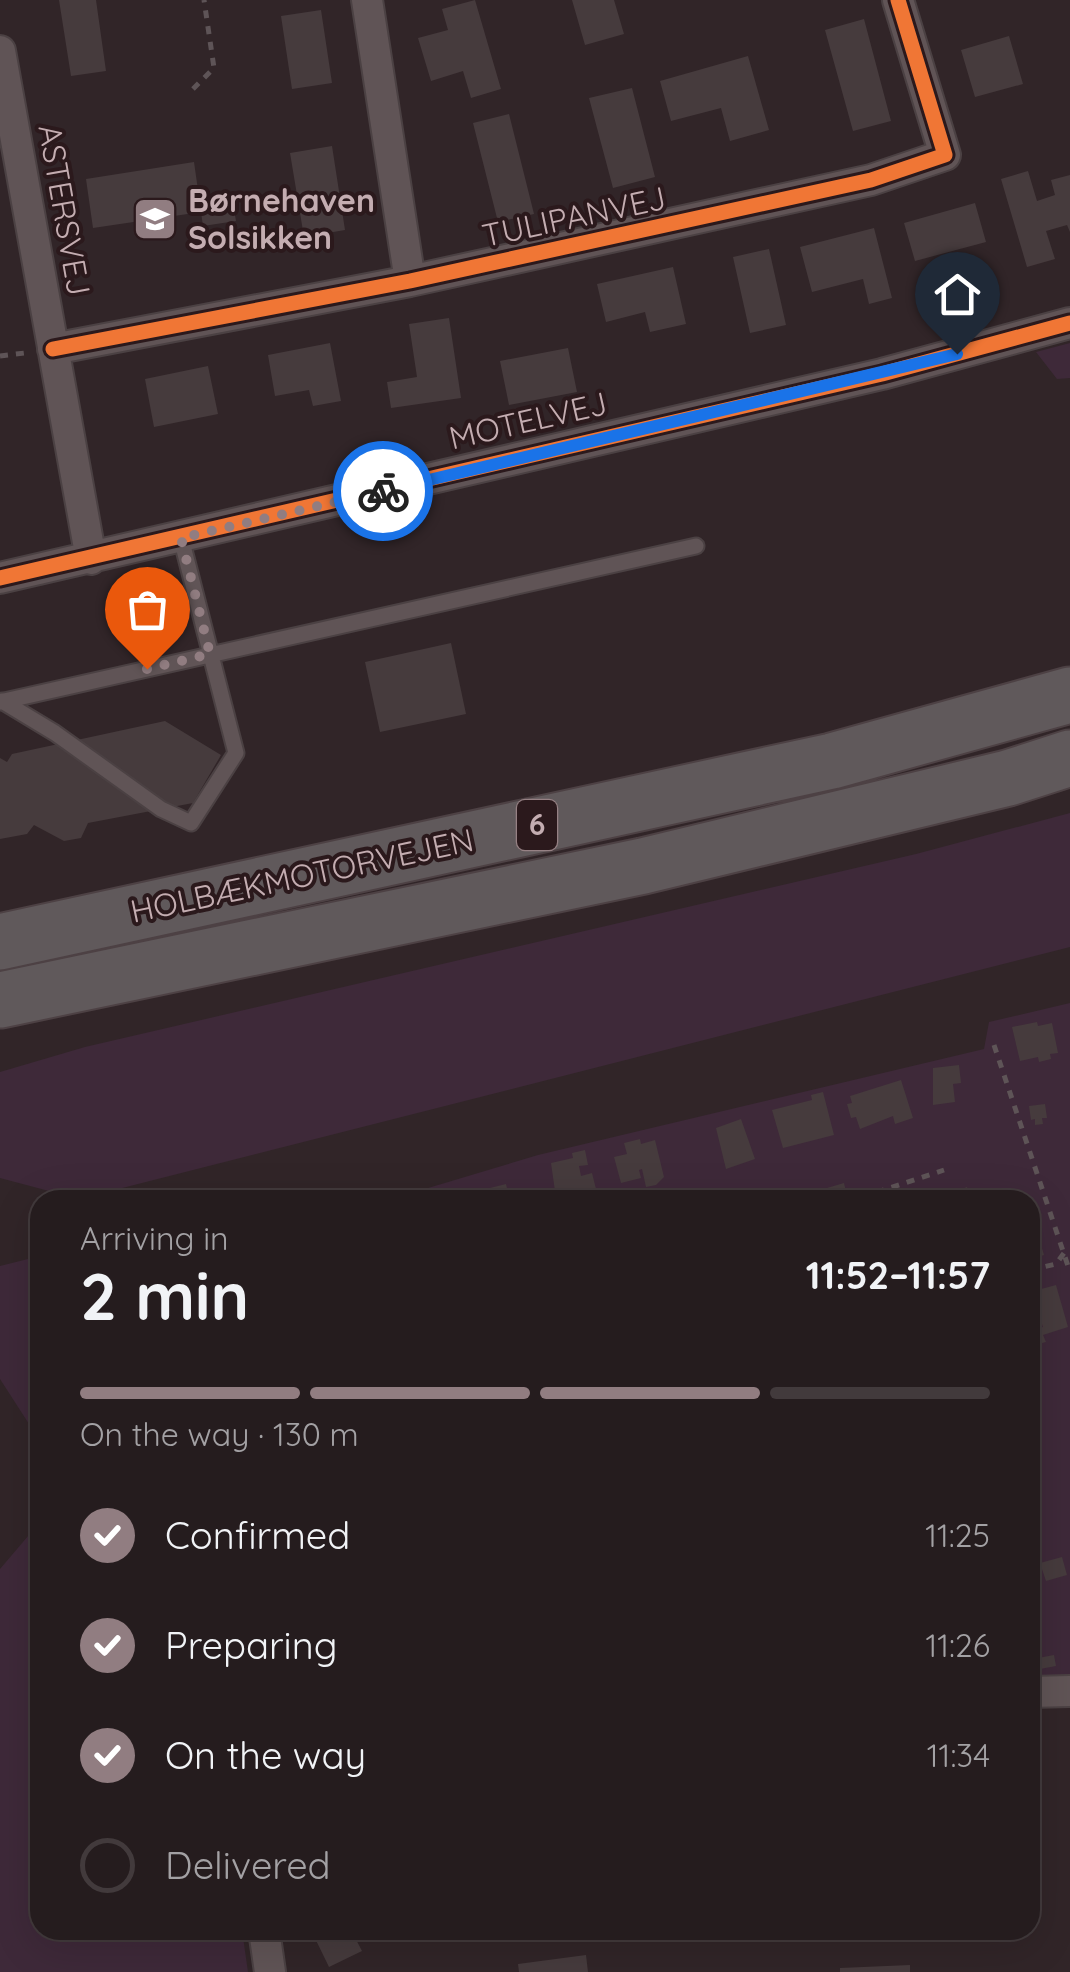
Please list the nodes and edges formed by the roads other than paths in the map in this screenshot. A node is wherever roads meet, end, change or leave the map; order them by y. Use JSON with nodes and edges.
{"nodes":[{"id":1,"x":367,"y":0,"type":"edge"},
{"id":2,"x":898,"y":0,"type":"edge"},
{"id":3,"x":0,"y":50,"type":"edge"},
{"id":4,"x":410,"y":281,"type":"junction"},
{"id":5,"x":1070,"y":323,"type":"edge"},
{"id":6,"x":53,"y":349,"type":"junction"},
{"id":7,"x":181,"y":538,"type":"junction"},
{"id":8,"x":696,"y":546,"type":"dead end"},
{"id":9,"x":90,"y":559,"type":"junction"},
{"id":10,"x":0,"y":578,"type":"edge"},
{"id":11,"x":210,"y":654,"type":"junction"},
{"id":12,"x":1070,"y":695,"type":"edge"},
{"id":13,"x":1,"y":702,"type":"edge"},
{"id":14,"x":1070,"y":758,"type":"edge"},
{"id":15,"x":0,"y":942,"type":"edge"},
{"id":16,"x":0,"y":1000,"type":"edge"},
{"id":17,"x":1040,"y":1692,"type":"edge"},
{"id":18,"x":1070,"y":1692,"type":"edge"},
{"id":19,"x":265,"y":1940,"type":"edge"},
{"id":20,"x":270,"y":1972,"type":"edge"}],
"edges":[{"from":1,"to":4,"type":"street"},
{"from":2,"to":4,"type":"street","name":"TULIPANVEJ"},
{"from":3,"to":6,"type":"street","name":"ASTERSVEJ"},
{"from":4,"to":6,"type":"street","name":"TULIPANVEJ"},
{"from":5,"to":7,"type":"street","name":"MOTELVEJ"},
{"from":6,"to":9,"type":"street","name":"ASTERSVEJ"},
{"from":7,"to":9,"type":"street","name":"MOTELVEJ"},
{"from":7,"to":11,"type":"lane"},
{"from":8,"to":11,"type":"lane"},
{"from":9,"to":10,"type":"street","name":"MOTELVEJ"},
{"from":11,"to":13,"type":"lane"},
{"from":11,"to":13,"type":"lane"},
{"from":12,"to":15,"type":"highway","name":"HOLBÆKMOTORVEJEN","number":"6"},
{"from":14,"to":16,"type":"highway","name":"HOLBÆKMOTORVEJEN","number":"6"},
{"from":17,"to":18,"type":"street"},
{"from":19,"to":20,"type":"street"}]}
